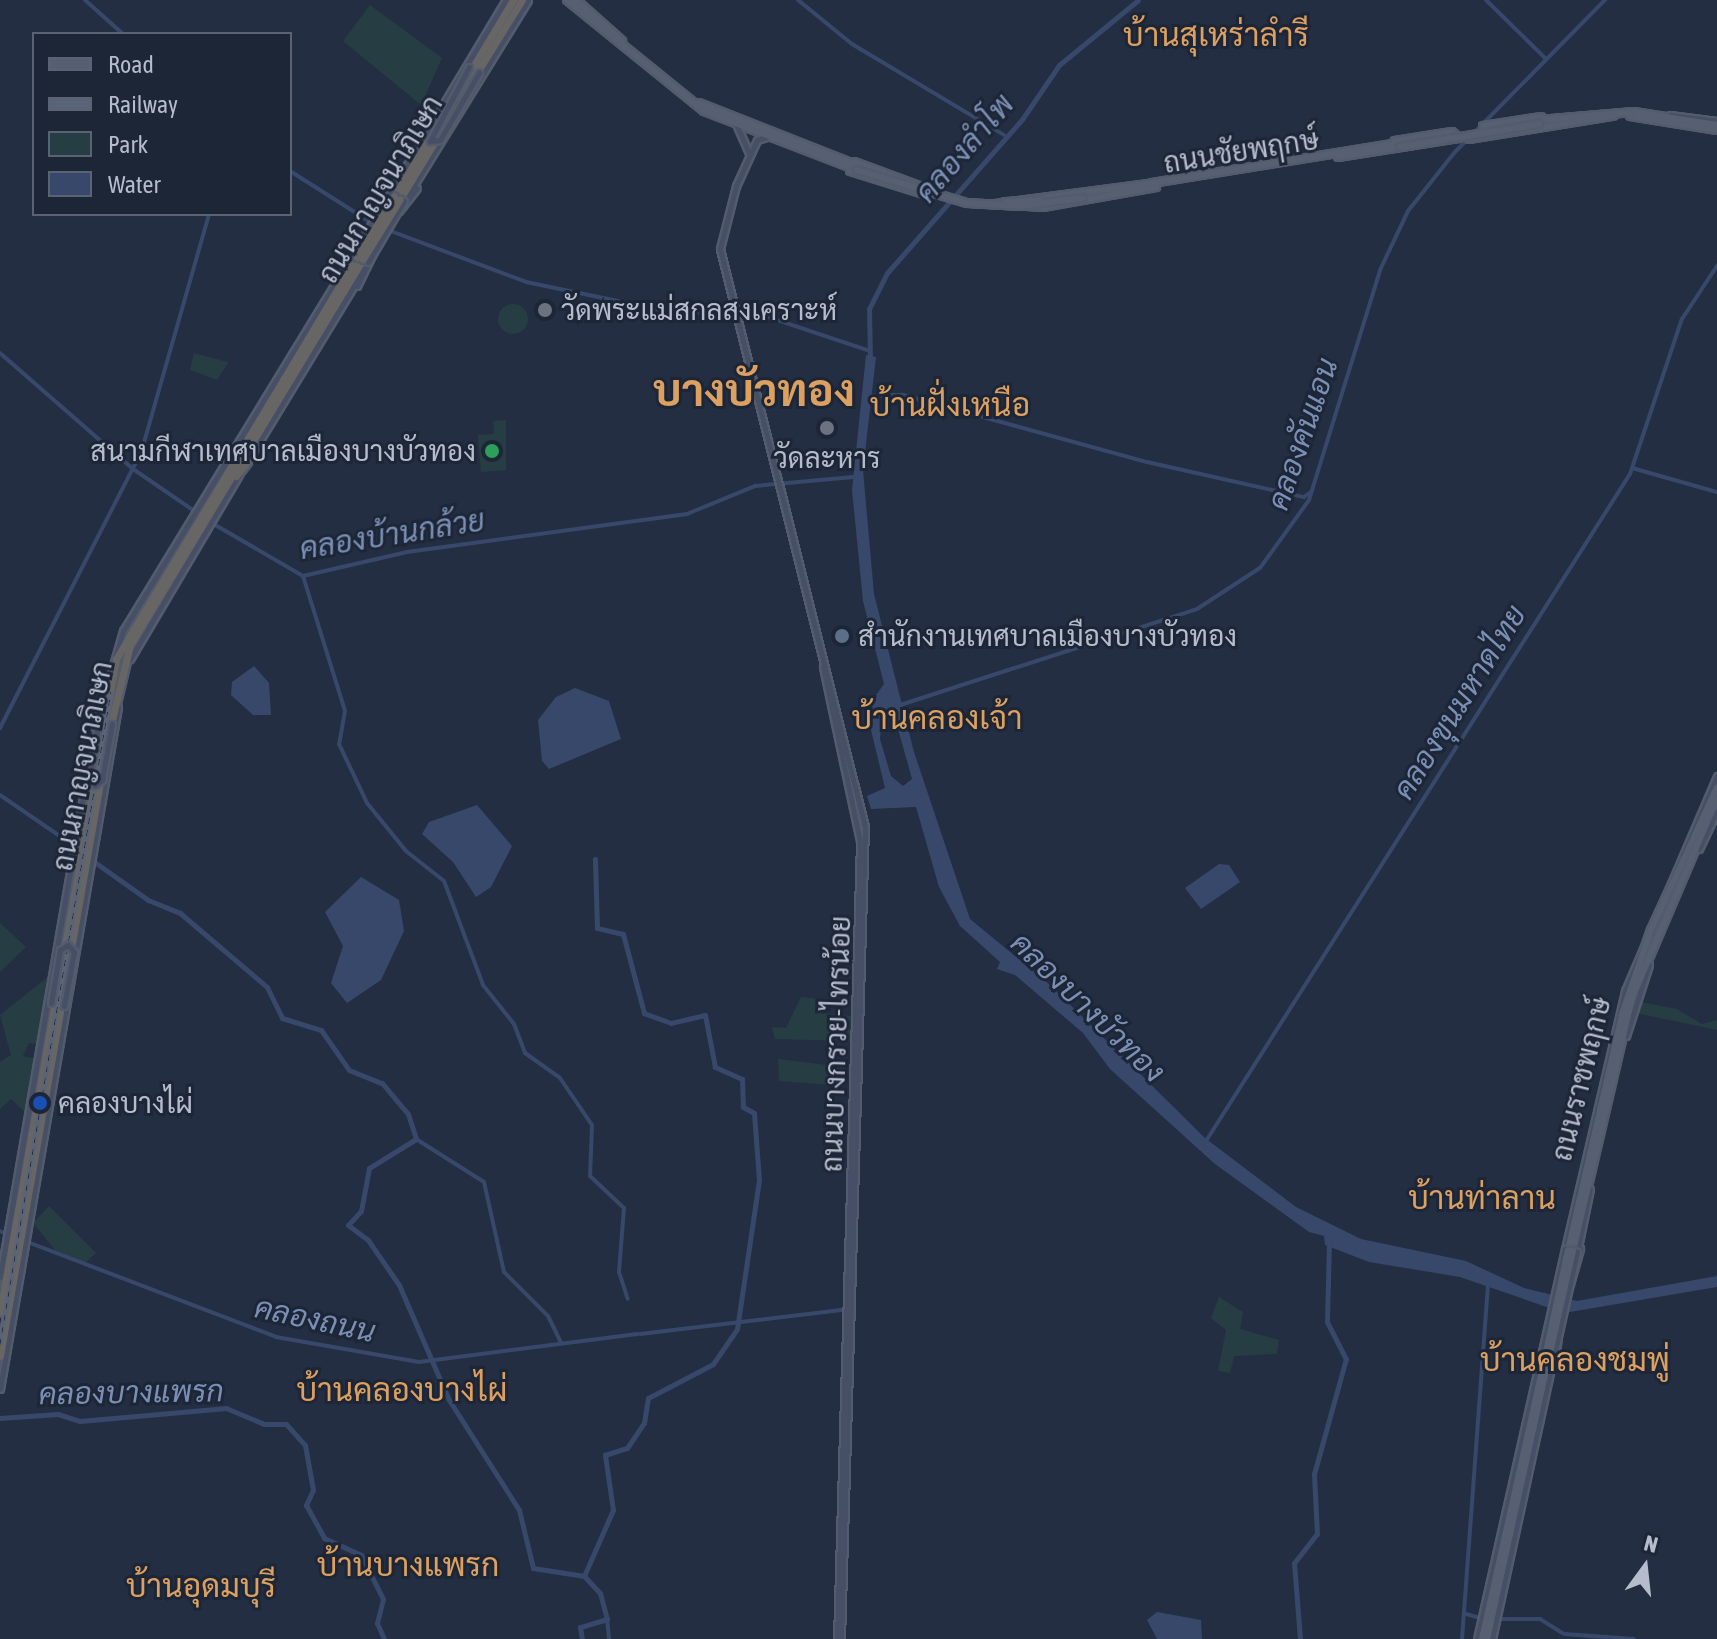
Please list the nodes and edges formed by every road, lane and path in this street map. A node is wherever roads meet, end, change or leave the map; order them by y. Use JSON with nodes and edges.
{"nodes":[{"id":1,"x":506,"y":0,"type":"edge"},
{"id":2,"x":513,"y":0,"type":"edge"},
{"id":3,"x":522,"y":0,"type":"edge"},
{"id":4,"x":528,"y":0,"type":"edge"},
{"id":5,"x":571,"y":0,"type":"edge"},
{"id":6,"x":515,"y":20,"type":"junction"},
{"id":7,"x":487,"y":30,"type":"junction"},
{"id":8,"x":620,"y":42,"type":"junction"},
{"id":9,"x":1612,"y":114,"type":"junction"},
{"id":10,"x":1493,"y":116,"type":"dead end"},
{"id":11,"x":737,"y":126,"type":"junction"},
{"id":12,"x":1483,"y":126,"type":"dead end"},
{"id":13,"x":1495,"y":126,"type":"junction"},
{"id":14,"x":1717,"y":127,"type":"edge"},
{"id":15,"x":1495,"y":135,"type":"junction"},
{"id":16,"x":766,"y":137,"type":"junction"},
{"id":17,"x":779,"y":139,"type":"junction"},
{"id":18,"x":1469,"y":139,"type":"dead end"},
{"id":19,"x":820,"y":154,"type":"junction"},
{"id":20,"x":1338,"y":155,"type":"junction"},
{"id":21,"x":748,"y":158,"type":"junction"},
{"id":22,"x":405,"y":165,"type":"junction"},
{"id":23,"x":425,"y":169,"type":"junction"},
{"id":24,"x":1156,"y":185,"type":"junction"},
{"id":25,"x":397,"y":197,"type":"junction"},
{"id":26,"x":360,"y":258,"type":"junction"},
{"id":27,"x":333,"y":286,"type":"junction"},
{"id":28,"x":349,"y":294,"type":"junction"},
{"id":29,"x":324,"y":323,"type":"junction"},
{"id":30,"x":289,"y":358,"type":"junction"},
{"id":31,"x":307,"y":361,"type":"junction"},
{"id":32,"x":269,"y":399,"type":"junction"},
{"id":33,"x":233,"y":459,"type":"junction"},
{"id":34,"x":247,"y":462,"type":"junction"},
{"id":35,"x":221,"y":469,"type":"junction"},
{"id":36,"x":216,"y":501,"type":"junction"},
{"id":37,"x":206,"y":512,"type":"junction"},
{"id":38,"x":201,"y":520,"type":"junction"},
{"id":39,"x":130,"y":657,"type":"junction"},
{"id":40,"x":110,"y":662,"type":"junction"},
{"id":41,"x":1717,"y":776,"type":"edge"},
{"id":42,"x":1717,"y":787,"type":"edge"},
{"id":43,"x":100,"y":794,"type":"junction"},
{"id":44,"x":1717,"y":799,"type":"edge"},
{"id":45,"x":1717,"y":811,"type":"edge"},
{"id":46,"x":85,"y":843,"type":"junction"},
{"id":47,"x":71,"y":849,"type":"dead end"},
{"id":48,"x":94,"y":863,"type":"dead end"},
{"id":49,"x":81,"y":866,"type":"junction"},
{"id":50,"x":1657,"y":907,"type":"junction"},
{"id":51,"x":64,"y":911,"type":"junction"},
{"id":52,"x":1659,"y":924,"type":"junction"},
{"id":53,"x":81,"y":925,"type":"junction"},
{"id":54,"x":1651,"y":930,"type":"junction"},
{"id":55,"x":1657,"y":942,"type":"junction"},
{"id":56,"x":1616,"y":1073,"type":"junction"},
{"id":57,"x":35,"y":1076,"type":"junction"},
{"id":58,"x":53,"y":1080,"type":"junction"},
{"id":59,"x":1602,"y":1087,"type":"junction"},
{"id":60,"x":1606,"y":1097,"type":"junction"},
{"id":61,"x":1594,"y":1107,"type":"junction"},
{"id":62,"x":47,"y":1111,"type":"junction"},
{"id":63,"x":39,"y":1140,"type":"junction"},
{"id":64,"x":1584,"y":1156,"type":"junction"},
{"id":65,"x":1590,"y":1188,"type":"junction"},
{"id":66,"x":16,"y":1240,"type":"junction"},
{"id":67,"x":1571,"y":1250,"type":"junction"},
{"id":68,"x":0,"y":1277,"type":"edge"},
{"id":69,"x":3,"y":1314,"type":"edge"},
{"id":70,"x":6,"y":1349,"type":"junction"},
{"id":71,"x":0,"y":1356,"type":"edge"},
{"id":72,"x":1547,"y":1357,"type":"junction"},
{"id":73,"x":0,"y":1389,"type":"edge"},
{"id":74,"x":1541,"y":1415,"type":"junction"},
{"id":75,"x":1526,"y":1423,"type":"junction"},
{"id":76,"x":1511,"y":1493,"type":"junction"},
{"id":77,"x":1519,"y":1501,"type":"junction"},
{"id":78,"x":1510,"y":1516,"type":"junction"},
{"id":79,"x":1518,"y":1523,"type":"junction"},
{"id":80,"x":839,"y":1639,"type":"edge"},
{"id":81,"x":1485,"y":1639,"type":"edge"}],
"edges":[{"from":1,"to":7,"type":"main road"},
{"from":2,"to":25,"type":"highway","name":"ถนนกาญจนาภิเษก"},
{"from":3,"to":25,"type":"highway","name":"ถนนกาญจนาภิเษก"},
{"from":4,"to":6,"type":"main road"},
{"from":5,"to":8,"type":"main road"},
{"from":5,"to":8,"type":"main road"},
{"from":6,"to":7,"type":"main road","bridge":true},
{"from":6,"to":23,"type":"main road"},
{"from":7,"to":22,"type":"main road"},
{"from":8,"to":11,"type":"main road"},
{"from":8,"to":17,"type":"main road"},
{"from":9,"to":13,"type":"main road"},
{"from":9,"to":14,"type":"main road","name":"ถนนชัยพฤกษ์"},
{"from":9,"to":14,"type":"main road","name":"ถนนชัยพฤกษ์"},
{"from":9,"to":15,"type":"main road"},
{"from":9,"to":20,"type":"main road","name":"ถนนชัยพฤกษ์","bridge":true},
{"from":10,"to":13,"type":"main road"},
{"from":11,"to":16,"type":"main road"},
{"from":11,"to":21,"type":"main road"},
{"from":12,"to":13,"type":"main road"},
{"from":13,"to":15,"type":"main road"},
{"from":15,"to":18,"type":"main road"},
{"from":16,"to":17,"type":"main road"},
{"from":16,"to":21,"type":"main road","name":"ถนนบางกรวย-ไทรน้อย"},
{"from":17,"to":19,"type":"main road","name":"ถนนชัยพฤกษ์"},
{"from":19,"to":19,"type":"main road"},
{"from":19,"to":24,"type":"main road","name":"ถนนชัยพฤกษ์","bridge":true},
{"from":20,"to":20,"type":"main road"},
{"from":20,"to":24,"type":"main road","name":"ถนนชัยพฤกษ์"},
{"from":21,"to":80,"type":"main road","name":"ถนนบางกรวย-ไทรน้อย"},
{"from":22,"to":23,"type":"main road"},
{"from":22,"to":25,"type":"main road"},
{"from":23,"to":25,"type":"main road"},
{"from":24,"to":24,"type":"main road"},
{"from":25,"to":26,"type":"highway","name":"ถนนกาญจนาภิเษก","bridge":true},
{"from":26,"to":27,"type":"main road"},
{"from":26,"to":28,"type":"main road"},
{"from":26,"to":29,"type":"highway","name":"ถนนกาญจนาภิเษก"},
{"from":26,"to":32,"type":"highway","name":"ถนนกาญจนาภิเษก"},
{"from":27,"to":28,"type":"main road"},
{"from":27,"to":30,"type":"main road"},
{"from":28,"to":31,"type":"main road"},
{"from":29,"to":31,"type":"highway"},
{"from":29,"to":36,"type":"highway","name":"ถนนกาญจนาภิเษก"},
{"from":30,"to":32,"type":"highway"},
{"from":30,"to":35,"type":"main road"},
{"from":31,"to":34,"type":"main road"},
{"from":32,"to":33,"type":"highway","name":"ถนนกาญจนาภิเษก"},
{"from":33,"to":35,"type":"highway"},
{"from":33,"to":37,"type":"highway","name":"ถนนกาญจนาภิเษก"},
{"from":34,"to":36,"type":"highway"},
{"from":34,"to":37,"type":"main road"},
{"from":35,"to":37,"type":"main road"},
{"from":36,"to":37,"type":"highway","name":"ถนนกาญจนาภิเษก"},
{"from":37,"to":38,"type":"highway","name":"ถนนกาญจนาภิเษก"},
{"from":37,"to":38,"type":"main road"},
{"from":38,"to":39,"type":"main road"},
{"from":38,"to":40,"type":"main road"},
{"from":38,"to":43,"type":"highway","name":"ถนนกาญจนาภิเษก"},
{"from":38,"to":46,"type":"highway","name":"ถนนกาญจนาภิเษก"},
{"from":39,"to":40,"type":"main road","bridge":true},
{"from":39,"to":43,"type":"main road"},
{"from":40,"to":46,"type":"main road"},
{"from":41,"to":50,"type":"main road","name":"ถนนราชพฤกษ์"},
{"from":42,"to":54,"type":"main road","name":"ถนนราชพฤกษ์"},
{"from":43,"to":46,"type":"highway","name":"ถนนกาญจนาภิเษก"},
{"from":44,"to":52,"type":"main road","name":"ถนนราชพฤกษ์"},
{"from":45,"to":55,"type":"main road","name":"ถนนราชพฤกษ์"},
{"from":46,"to":49,"type":"highway","name":"ถนนกาญจนาภิเษก"},
{"from":46,"to":49,"type":"main road"},
{"from":47,"to":51,"type":"main road"},
{"from":48,"to":53,"type":"main road"},
{"from":49,"to":51,"type":"main road"},
{"from":49,"to":53,"type":"main road"},
{"from":49,"to":63,"type":"highway","name":"ถนนกาญจนาภิเษก"},
{"from":49,"to":66,"type":"highway","name":"ถนนกาญจนาภิเษก"},
{"from":50,"to":54,"type":"main road"},
{"from":50,"to":61,"type":"main road","name":"ถนนราชพฤกษ์"},
{"from":51,"to":57,"type":"main road"},
{"from":52,"to":55,"type":"main road"},
{"from":52,"to":60,"type":"main road","name":"ถนนราชพฤกษ์"},
{"from":53,"to":58,"type":"main road"},
{"from":54,"to":59,"type":"main road","name":"ถนนราชพฤกษ์"},
{"from":55,"to":56,"type":"main road","name":"ถนนราชพฤกษ์"},
{"from":56,"to":60,"type":"main road"},
{"from":56,"to":65,"type":"main road","name":"ถนนราชพฤกษ์"},
{"from":57,"to":58,"type":"main road","bridge":true},
{"from":57,"to":66,"type":"main road"},
{"from":58,"to":62,"type":"main road"},
{"from":59,"to":61,"type":"main road"},
{"from":59,"to":67,"type":"main road","name":"ถนนราชพฤกษ์"},
{"from":60,"to":67,"type":"main road","name":"ถนนราชพฤกษ์"},
{"from":61,"to":64,"type":"main road","name":"ถนนราชพฤกษ์"},
{"from":62,"to":63,"type":"highway"},
{"from":62,"to":66,"type":"main road"},
{"from":63,"to":66,"type":"highway","name":"ถนนกาญจนาภิเษก"},
{"from":64,"to":65,"type":"main road"},
{"from":64,"to":67,"type":"main road","name":"ถนนราชพฤกษ์"},
{"from":65,"to":67,"type":"main road","name":"ถนนราชพฤกษ์"},
{"from":66,"to":68,"type":"main road"},
{"from":66,"to":69,"type":"highway","name":"ถนนกาญจนาภิเษก"},
{"from":66,"to":70,"type":"main road"},
{"from":67,"to":72,"type":"main road","name":"ถนนราชพฤกษ์","bridge":true},
{"from":69,"to":70,"type":"highway"},
{"from":69,"to":71,"type":"highway","name":"ถนนกาญจนาภิเษก"},
{"from":70,"to":73,"type":"main road"},
{"from":72,"to":74,"type":"main road","name":"ถนนราชพฤกษ์"},
{"from":72,"to":75,"type":"main road","name":"ถนนราชพฤกษ์"},
{"from":72,"to":77,"type":"main road","name":"ถนนราชพฤกษ์"},
{"from":72,"to":78,"type":"main road","name":"ถนนราชพฤกษ์"},
{"from":74,"to":75,"type":"main road"},
{"from":74,"to":79,"type":"main road","name":"ถนนราชพฤกษ์"},
{"from":75,"to":76,"type":"main road","name":"ถนนราชพฤกษ์"},
{"from":76,"to":78,"type":"main road"},
{"from":76,"to":81,"type":"main road","name":"ถนนราชพฤกษ์"},
{"from":77,"to":79,"type":"main road"},
{"from":77,"to":81,"type":"main road","name":"ถนนราชพฤกษ์"},
{"from":78,"to":81,"type":"main road","name":"ถนนราชพฤกษ์"},
{"from":79,"to":81,"type":"main road","name":"ถนนราชพฤกษ์"}]}
